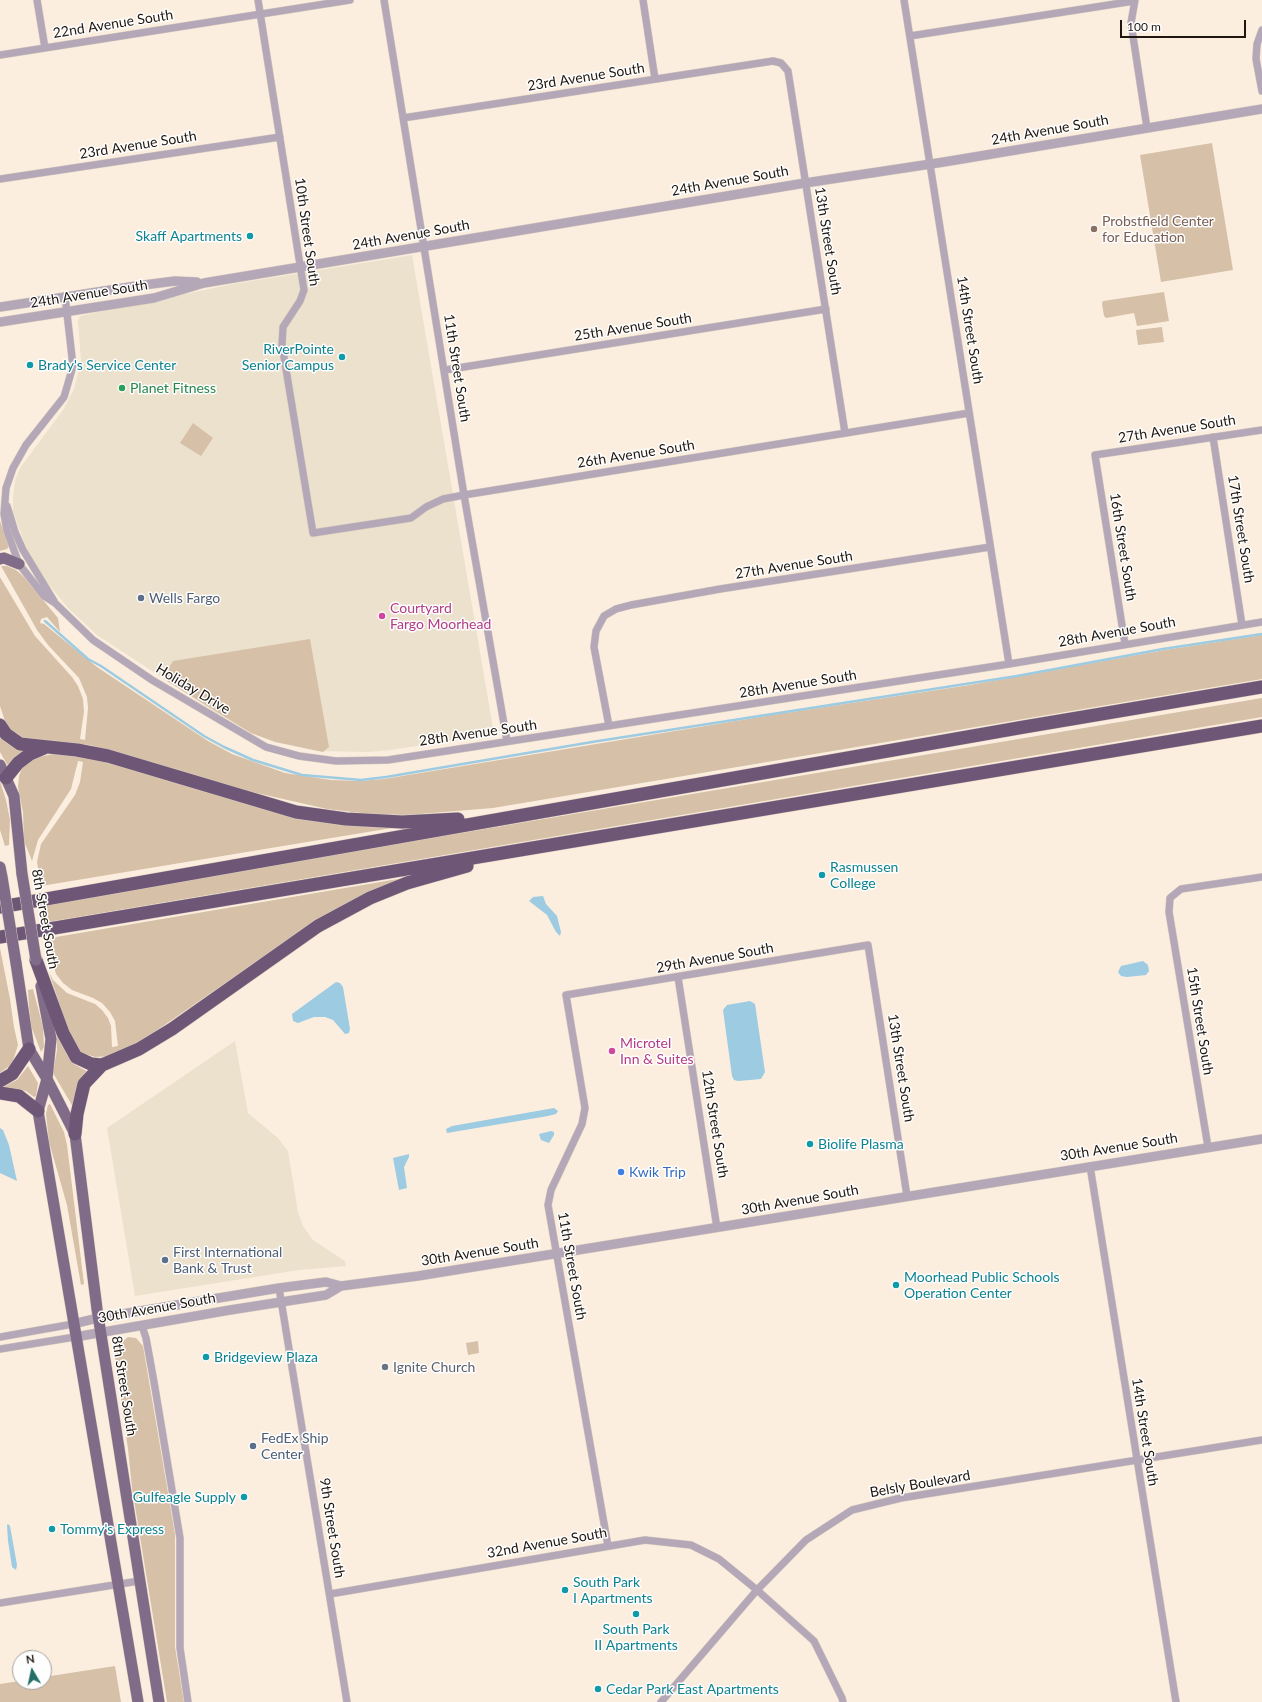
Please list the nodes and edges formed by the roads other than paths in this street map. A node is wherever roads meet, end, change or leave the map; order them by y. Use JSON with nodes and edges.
{"nodes":[{"id":1,"x":37,"y":0,"type":"edge"},
{"id":2,"x":258,"y":0,"type":"edge"},
{"id":3,"x":350,"y":0,"type":"edge"},
{"id":4,"x":384,"y":0,"type":"edge"},
{"id":5,"x":643,"y":0,"type":"edge"},
{"id":6,"x":904,"y":0,"type":"edge"},
{"id":7,"x":1134,"y":0,"type":"edge"},
{"id":8,"x":260,"y":14,"type":"junction"},
{"id":9,"x":1262,"y":30,"type":"edge"},
{"id":10,"x":910,"y":36,"type":"junction"},
{"id":11,"x":45,"y":48,"type":"junction"},
{"id":12,"x":0,"y":55,"type":"edge"},
{"id":13,"x":773,"y":61,"type":"joint"},
{"id":14,"x":656,"y":79,"type":"junction"},
{"id":15,"x":1262,"y":91,"type":"edge"},
{"id":16,"x":1262,"y":109,"type":"edge"},
{"id":17,"x":403,"y":118,"type":"junction"},
{"id":18,"x":1147,"y":128,"type":"junction"},
{"id":19,"x":280,"y":137,"type":"junction"},
{"id":20,"x":931,"y":164,"type":"junction"},
{"id":21,"x":0,"y":179,"type":"edge"},
{"id":22,"x":805,"y":183,"type":"junction"},
{"id":23,"x":424,"y":247,"type":"junction"},
{"id":24,"x":301,"y":268,"type":"junction"},
{"id":25,"x":204,"y":282,"type":"junction"},
{"id":26,"x":130,"y":287,"type":"junction"},
{"id":27,"x":65,"y":296,"type":"junction"},
{"id":28,"x":132,"y":301,"type":"junction"},
{"id":29,"x":0,"y":306,"type":"edge"},
{"id":30,"x":826,"y":309,"type":"junction"},
{"id":31,"x":67,"y":312,"type":"junction"},
{"id":32,"x":0,"y":322,"type":"edge"},
{"id":33,"x":445,"y":370,"type":"junction"},
{"id":34,"x":969,"y":413,"type":"junction"},
{"id":35,"x":1262,"y":430,"type":"edge"},
{"id":36,"x":845,"y":433,"type":"junction"},
{"id":37,"x":1213,"y":437,"type":"junction"},
{"id":38,"x":1096,"y":455,"type":"joint"},
{"id":39,"x":464,"y":495,"type":"junction"},
{"id":40,"x":5,"y":500,"type":"junction"},
{"id":41,"x":313,"y":533,"type":"joint"},
{"id":42,"x":990,"y":547,"type":"junction"},
{"id":43,"x":0,"y":559,"type":"edge"},
{"id":44,"x":19,"y":564,"type":"junction"},
{"id":45,"x":56,"y":603,"type":"junction"},
{"id":46,"x":1262,"y":622,"type":"edge"},
{"id":47,"x":1242,"y":625,"type":"junction"},
{"id":48,"x":1125,"y":644,"type":"junction"},
{"id":49,"x":1009,"y":664,"type":"junction"},
{"id":50,"x":1262,"y":688,"type":"edge"},
{"id":51,"x":0,"y":725,"type":"edge"},
{"id":52,"x":609,"y":726,"type":"junction"},
{"id":53,"x":1262,"y":726,"type":"edge"},
{"id":54,"x":507,"y":741,"type":"junction"},
{"id":55,"x":46,"y":748,"type":"junction"},
{"id":56,"x":336,"y":761,"type":"joint"},
{"id":57,"x":0,"y":765,"type":"edge"},
{"id":58,"x":6,"y":778,"type":"junction"},
{"id":59,"x":489,"y":821,"type":"junction"},
{"id":60,"x":556,"y":844,"type":"junction"},
{"id":61,"x":1,"y":872,"type":"edge"},
{"id":62,"x":1262,"y":877,"type":"edge"},
{"id":63,"x":0,"y":907,"type":"edge"},
{"id":64,"x":0,"y":937,"type":"edge"},
{"id":65,"x":868,"y":945,"type":"joint"},
{"id":66,"x":36,"y":960,"type":"junction"},
{"id":67,"x":678,"y":977,"type":"junction"},
{"id":68,"x":566,"y":995,"type":"joint"},
{"id":69,"x":29,"y":1049,"type":"junction"},
{"id":70,"x":102,"y":1065,"type":"junction"},
{"id":71,"x":47,"y":1079,"type":"junction"},
{"id":72,"x":0,"y":1081,"type":"edge"},
{"id":73,"x":0,"y":1093,"type":"edge"},
{"id":74,"x":38,"y":1111,"type":"junction"},
{"id":75,"x":75,"y":1134,"type":"junction"},
{"id":76,"x":1262,"y":1139,"type":"edge"},
{"id":77,"x":1208,"y":1148,"type":"junction"},
{"id":78,"x":1090,"y":1166,"type":"junction"},
{"id":79,"x":907,"y":1196,"type":"junction"},
{"id":80,"x":717,"y":1228,"type":"junction"},
{"id":81,"x":556,"y":1253,"type":"junction"},
{"id":82,"x":341,"y":1286,"type":"junction"},
{"id":83,"x":279,"y":1288,"type":"junction"},
{"id":84,"x":282,"y":1302,"type":"junction"},
{"id":85,"x":98,"y":1318,"type":"junction"},
{"id":86,"x":73,"y":1324,"type":"junction"},
{"id":87,"x":142,"y":1326,"type":"junction"},
{"id":88,"x":100,"y":1333,"type":"junction"},
{"id":89,"x":0,"y":1337,"type":"edge"},
{"id":90,"x":75,"y":1337,"type":"junction"},
{"id":91,"x":0,"y":1349,"type":"edge"},
{"id":92,"x":1262,"y":1440,"type":"edge"},
{"id":93,"x":1136,"y":1460,"type":"junction"},
{"id":94,"x":608,"y":1546,"type":"junction"},
{"id":95,"x":139,"y":1581,"type":"junction"},
{"id":96,"x":118,"y":1584,"type":"junction"},
{"id":97,"x":757,"y":1590,"type":"junction"},
{"id":98,"x":330,"y":1594,"type":"junction"},
{"id":99,"x":0,"y":1603,"type":"edge"},
{"id":100,"x":138,"y":1702,"type":"edge"},
{"id":101,"x":159,"y":1702,"type":"edge"},
{"id":102,"x":188,"y":1702,"type":"edge"},
{"id":103,"x":347,"y":1702,"type":"edge"},
{"id":104,"x":661,"y":1702,"type":"edge"},
{"id":105,"x":843,"y":1702,"type":"edge"},
{"id":106,"x":1176,"y":1702,"type":"edge"}],
"edges":[{"from":1,"to":11,"type":"street"},
{"from":2,"to":8,"type":"street","name":"10th Street South"},
{"from":3,"to":8,"type":"street","name":"22nd Avenue South"},
{"from":4,"to":17,"type":"street","name":"11th Street South"},
{"from":5,"to":14,"type":"street"},
{"from":6,"to":10,"type":"street","name":"14th Street South"},
{"from":7,"to":10,"type":"street"},
{"from":7,"to":18,"type":"street"},
{"from":8,"to":11,"type":"street","name":"22nd Avenue South"},
{"from":8,"to":19,"type":"street","name":"10th Street South"},
{"from":9,"to":15,"type":"street"},
{"from":10,"to":20,"type":"street","name":"14th Street South"},
{"from":11,"to":12,"type":"street","name":"22nd Avenue South"},
{"from":13,"to":14,"type":"street","name":"23rd Avenue South"},
{"from":13,"to":22,"type":"street","name":"13th Street South"},
{"from":14,"to":17,"type":"street","name":"23rd Avenue South"},
{"from":16,"to":18,"type":"street","name":"24th Avenue South"},
{"from":17,"to":23,"type":"street","name":"11th Street South"},
{"from":18,"to":20,"type":"street","name":"24th Avenue South"},
{"from":19,"to":21,"type":"street","name":"23rd Avenue South"},
{"from":19,"to":24,"type":"street","name":"10th Street South"},
{"from":20,"to":22,"type":"street","name":"24th Avenue South"},
{"from":20,"to":34,"type":"street","name":"14th Street South"},
{"from":22,"to":23,"type":"street","name":"24th Avenue South"},
{"from":22,"to":30,"type":"street","name":"13th Street South"},
{"from":23,"to":24,"type":"street","name":"24th Avenue South"},
{"from":23,"to":33,"type":"street","name":"11th Street South"},
{"from":24,"to":25,"type":"street","name":"24th Avenue South"},
{"from":24,"to":41,"type":"street","name":"10th Street South"},
{"from":25,"to":26,"type":"street","name":"24th Avenue South"},
{"from":25,"to":28,"type":"street","name":"24th Avenue South"},
{"from":26,"to":27,"type":"street","name":"24th Avenue South"},
{"from":26,"to":28,"type":"street"},
{"from":27,"to":29,"type":"street","name":"24th Avenue South"},
{"from":27,"to":31,"type":"street","name":"Holiday Drive"},
{"from":28,"to":31,"type":"street","name":"24th Avenue South"},
{"from":30,"to":33,"type":"street","name":"25th Avenue South"},
{"from":30,"to":36,"type":"street","name":"13th Street South"},
{"from":31,"to":32,"type":"street","name":"24th Avenue South"},
{"from":31,"to":40,"type":"street","name":"Holiday Drive"},
{"from":33,"to":39,"type":"street","name":"11th Street South"},
{"from":34,"to":36,"type":"street","name":"26th Avenue South"},
{"from":34,"to":42,"type":"street","name":"14th Street South"},
{"from":35,"to":37,"type":"street","name":"27th Avenue South"},
{"from":36,"to":39,"type":"street","name":"26th Avenue South"},
{"from":37,"to":38,"type":"street","name":"27th Avenue South"},
{"from":37,"to":47,"type":"street","name":"17th Street South"},
{"from":38,"to":48,"type":"street","name":"16th Street South"},
{"from":39,"to":41,"type":"street","name":"26th Avenue South"},
{"from":39,"to":54,"type":"street","name":"11th Street South"},
{"from":40,"to":44,"type":"street","name":"Holiday Drive"},
{"from":40,"to":45,"type":"street","name":"Holiday Drive"},
{"from":42,"to":49,"type":"street","name":"14th Street South"},
{"from":42,"to":52,"type":"street","name":"27th Avenue South"},
{"from":43,"to":44,"type":"main road"},
{"from":44,"to":45,"type":"street","name":"Holiday Drive"},
{"from":45,"to":56,"type":"street","name":"Holiday Drive"},
{"from":46,"to":47,"type":"street","name":"28th Avenue South"},
{"from":47,"to":48,"type":"street","name":"28th Avenue South"},
{"from":48,"to":49,"type":"street","name":"28th Avenue South"},
{"from":49,"to":52,"type":"street","name":"28th Avenue South"},
{"from":50,"to":59,"type":"highway"},
{"from":51,"to":55,"type":"highway"},
{"from":52,"to":54,"type":"street","name":"28th Avenue South"},
{"from":53,"to":60,"type":"highway"},
{"from":54,"to":56,"type":"street","name":"28th Avenue South"},
{"from":55,"to":58,"type":"highway"},
{"from":55,"to":59,"type":"highway"},
{"from":57,"to":58,"type":"main road","name":"8th Street South"},
{"from":58,"to":66,"type":"main road","name":"8th Street South","bridge":true},
{"from":59,"to":63,"type":"highway"},
{"from":60,"to":64,"type":"highway"},
{"from":60,"to":70,"type":"highway"},
{"from":61,"to":69,"type":"main road","name":"8th Street South","bridge":true},
{"from":62,"to":77,"type":"street","name":"15th Street South"},
{"from":65,"to":67,"type":"street","name":"29th Avenue South"},
{"from":65,"to":79,"type":"street","name":"13th Street South"},
{"from":66,"to":70,"type":"highway"},
{"from":66,"to":71,"type":"main road","name":"8th Street South"},
{"from":67,"to":68,"type":"street","name":"29th Avenue South"},
{"from":67,"to":80,"type":"street","name":"12th Street South"},
{"from":68,"to":81,"type":"street","name":"11th Street South"},
{"from":69,"to":71,"type":"main road","name":"8th Street South"},
{"from":69,"to":72,"type":"highway"},
{"from":70,"to":75,"type":"highway"},
{"from":71,"to":74,"type":"main road","name":"8th Street South"},
{"from":71,"to":75,"type":"main road","name":"8th Street South"},
{"from":73,"to":74,"type":"highway"},
{"from":74,"to":86,"type":"main road","name":"8th Street South"},
{"from":75,"to":85,"type":"main road","name":"8th Street South"},
{"from":76,"to":77,"type":"street","name":"30th Avenue South"},
{"from":77,"to":78,"type":"street","name":"30th Avenue South"},
{"from":78,"to":79,"type":"street","name":"30th Avenue South"},
{"from":78,"to":93,"type":"street","name":"14th Street South"},
{"from":79,"to":80,"type":"street","name":"30th Avenue South"},
{"from":80,"to":81,"type":"street","name":"30th Avenue South"},
{"from":81,"to":82,"type":"street","name":"30th Avenue South"},
{"from":81,"to":94,"type":"street","name":"11th Street South"},
{"from":82,"to":83,"type":"street","name":"30th Avenue South"},
{"from":82,"to":84,"type":"street","name":"30th Avenue South"},
{"from":83,"to":84,"type":"street","name":"9th Street South"},
{"from":83,"to":85,"type":"street","name":"30th Avenue South"},
{"from":84,"to":87,"type":"street","name":"30th Avenue South"},
{"from":84,"to":98,"type":"street","name":"9th Street South"},
{"from":85,"to":86,"type":"street","name":"30th Avenue South"},
{"from":85,"to":88,"type":"main road","name":"8th Street South"},
{"from":86,"to":89,"type":"street","name":"30th Avenue South"},
{"from":86,"to":90,"type":"main road","name":"8th Street South"},
{"from":87,"to":88,"type":"street","name":"30th Avenue South"},
{"from":87,"to":102,"type":"street"},
{"from":88,"to":90,"type":"street","name":"30th Avenue South"},
{"from":88,"to":95,"type":"main road","name":"8th Street South"},
{"from":90,"to":91,"type":"street","name":"30th Avenue South"},
{"from":90,"to":96,"type":"main road","name":"8th Street South"},
{"from":92,"to":93,"type":"street","name":"Belsly Boulevard"},
{"from":93,"to":97,"type":"street","name":"Belsly Boulevard"},
{"from":93,"to":106,"type":"street","name":"14th Street South"},
{"from":94,"to":97,"type":"street","name":"32nd Avenue South"},
{"from":94,"to":98,"type":"street","name":"32nd Avenue South"},
{"from":95,"to":96,"type":"street"},
{"from":95,"to":101,"type":"main road","name":"8th Street South"},
{"from":96,"to":99,"type":"street"},
{"from":96,"to":100,"type":"main road","name":"8th Street South"},
{"from":97,"to":104,"type":"street","name":"Belsly Boulevard"},
{"from":97,"to":105,"type":"street"},
{"from":98,"to":103,"type":"street","name":"9th Street South"}]}
